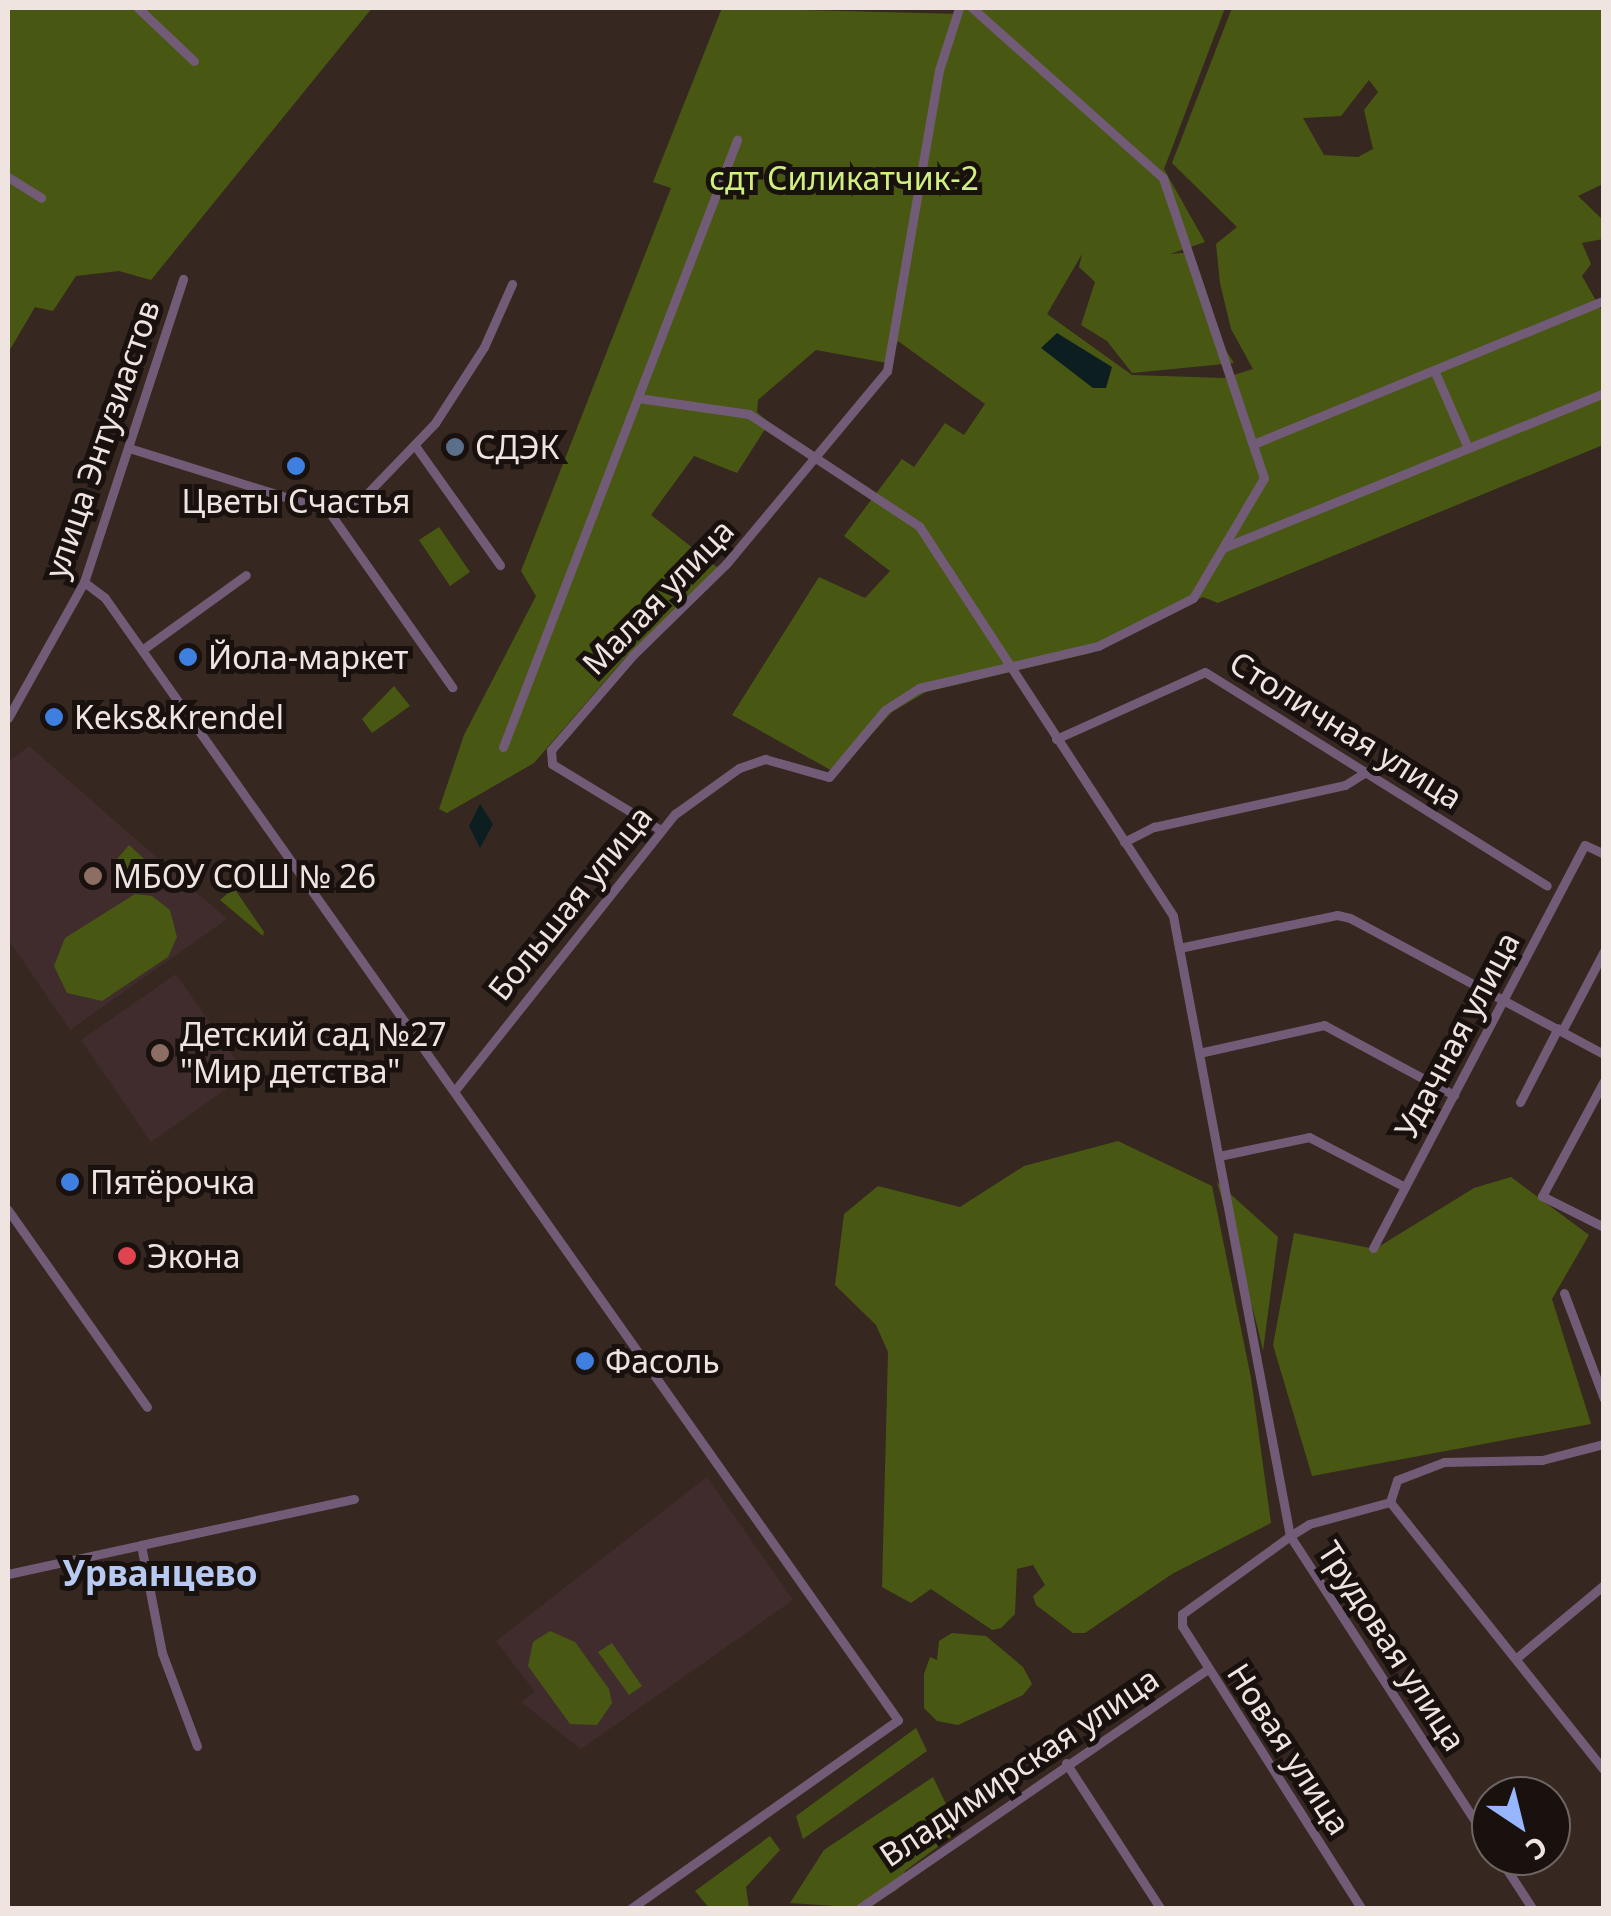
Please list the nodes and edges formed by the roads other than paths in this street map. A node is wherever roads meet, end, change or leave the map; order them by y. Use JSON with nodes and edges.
{"nodes":[{"id":1,"x":138,"y":8,"type":"edge"},
{"id":2,"x":959,"y":8,"type":"edge"},
{"id":3,"x":972,"y":8,"type":"edge"},
{"id":4,"x":194,"y":61,"type":"dead end"},
{"id":5,"x":737,"y":140,"type":"dead end"},
{"id":6,"x":8,"y":178,"type":"edge"},
{"id":7,"x":42,"y":198,"type":"dead end"},
{"id":8,"x":183,"y":280,"type":"dead end"},
{"id":9,"x":512,"y":284,"type":"dead end"},
{"id":10,"x":1604,"y":300,"type":"edge"},
{"id":11,"x":1434,"y":370,"type":"junction"},
{"id":12,"x":1604,"y":393,"type":"edge"},
{"id":13,"x":638,"y":398,"type":"junction"},
{"id":14,"x":1256,"y":443,"type":"junction"},
{"id":15,"x":416,"y":447,"type":"junction"},
{"id":16,"x":130,"y":448,"type":"junction"},
{"id":17,"x":1468,"y":448,"type":"junction"},
{"id":18,"x":819,"y":459,"type":"junction"},
{"id":19,"x":328,"y":509,"type":"junction"},
{"id":20,"x":1222,"y":548,"type":"junction"},
{"id":21,"x":500,"y":565,"type":"dead end"},
{"id":22,"x":246,"y":575,"type":"dead end"},
{"id":23,"x":84,"y":582,"type":"junction"},
{"id":24,"x":142,"y":650,"type":"junction"},
{"id":25,"x":1008,"y":665,"type":"junction"},
{"id":26,"x":452,"y":687,"type":"dead end"},
{"id":27,"x":8,"y":718,"type":"edge"},
{"id":28,"x":1056,"y":739,"type":"junction"},
{"id":29,"x":503,"y":747,"type":"dead end"},
{"id":30,"x":1367,"y":771,"type":"junction"},
{"id":31,"x":659,"y":829,"type":"junction"},
{"id":32,"x":1124,"y":842,"type":"junction"},
{"id":33,"x":1604,"y":854,"type":"edge"},
{"id":34,"x":1547,"y":886,"type":"dead end"},
{"id":35,"x":1179,"y":948,"type":"junction"},
{"id":36,"x":1604,"y":951,"type":"edge"},
{"id":37,"x":1502,"y":1002,"type":"junction"},
{"id":38,"x":1560,"y":1030,"type":"junction"},
{"id":39,"x":1199,"y":1052,"type":"junction"},
{"id":40,"x":1604,"y":1054,"type":"edge"},
{"id":41,"x":1604,"y":1080,"type":"edge"},
{"id":42,"x":456,"y":1089,"type":"junction"},
{"id":43,"x":1454,"y":1094,"type":"junction"},
{"id":44,"x":1520,"y":1102,"type":"dead end"},
{"id":45,"x":1219,"y":1156,"type":"junction"},
{"id":46,"x":1405,"y":1187,"type":"junction"},
{"id":47,"x":8,"y":1210,"type":"edge"},
{"id":48,"x":1604,"y":1228,"type":"edge"},
{"id":49,"x":1373,"y":1248,"type":"dead end"},
{"id":50,"x":1564,"y":1294,"type":"dead end"},
{"id":51,"x":1604,"y":1399,"type":"edge"},
{"id":52,"x":147,"y":1407,"type":"dead end"},
{"id":53,"x":1604,"y":1444,"type":"edge"},
{"id":54,"x":354,"y":1498,"type":"dead end"},
{"id":55,"x":1390,"y":1502,"type":"junction"},
{"id":56,"x":1290,"y":1536,"type":"junction"},
{"id":57,"x":141,"y":1545,"type":"junction"},
{"id":58,"x":8,"y":1574,"type":"edge"},
{"id":59,"x":1604,"y":1585,"type":"edge"},
{"id":60,"x":1182,"y":1614,"type":"joint"},
{"id":61,"x":1518,"y":1656,"type":"junction"},
{"id":62,"x":1208,"y":1668,"type":"junction"},
{"id":63,"x":197,"y":1746,"type":"dead end"},
{"id":64,"x":1066,"y":1763,"type":"junction"},
{"id":65,"x":1604,"y":1770,"type":"edge"},
{"id":66,"x":1471,"y":1814,"type":"edge"},
{"id":67,"x":1511,"y":1876,"type":"edge"},
{"id":68,"x":632,"y":1908,"type":"edge"},
{"id":69,"x":860,"y":1908,"type":"edge"},
{"id":70,"x":1160,"y":1908,"type":"edge"},
{"id":71,"x":1361,"y":1908,"type":"edge"},
{"id":72,"x":1532,"y":1908,"type":"edge"}],
"edges":[{"from":1,"to":4,"type":"street"},
{"from":2,"to":18,"type":"street","name":"Малая улица"},
{"from":3,"to":14,"type":"street"},
{"from":5,"to":13,"type":"street"},
{"from":6,"to":7,"type":"street"},
{"from":8,"to":16,"type":"street","name":"улица Энтузиастов"},
{"from":9,"to":15,"type":"street"},
{"from":10,"to":11,"type":"street"},
{"from":11,"to":14,"type":"street"},
{"from":11,"to":17,"type":"street"},
{"from":12,"to":17,"type":"street"},
{"from":13,"to":18,"type":"street"},
{"from":13,"to":29,"type":"street"},
{"from":14,"to":20,"type":"street"},
{"from":15,"to":19,"type":"street"},
{"from":15,"to":21,"type":"street"},
{"from":16,"to":19,"type":"street"},
{"from":16,"to":23,"type":"street","name":"улица Энтузиастов"},
{"from":17,"to":20,"type":"street"},
{"from":18,"to":25,"type":"street"},
{"from":18,"to":31,"type":"street","name":"Малая улица"},
{"from":19,"to":26,"type":"street"},
{"from":20,"to":25,"type":"street"},
{"from":22,"to":24,"type":"street"},
{"from":23,"to":24,"type":"street"},
{"from":23,"to":27,"type":"street","name":"улица Энтузиастов"},
{"from":24,"to":42,"type":"street"},
{"from":25,"to":28,"type":"street"},
{"from":25,"to":31,"type":"street","name":"Большая улица"},
{"from":28,"to":30,"type":"street","name":"Столичная улица"},
{"from":28,"to":32,"type":"street"},
{"from":30,"to":32,"type":"street"},
{"from":30,"to":34,"type":"street","name":"Столичная улица"},
{"from":31,"to":42,"type":"street","name":"Большая улица"},
{"from":32,"to":35,"type":"street"},
{"from":33,"to":37,"type":"street","name":"Удачная улица"},
{"from":35,"to":37,"type":"street"},
{"from":35,"to":39,"type":"street"},
{"from":36,"to":38,"type":"street"},
{"from":37,"to":38,"type":"street"},
{"from":37,"to":43,"type":"street","name":"Удачная улица"},
{"from":38,"to":40,"type":"street"},
{"from":38,"to":44,"type":"street"},
{"from":39,"to":43,"type":"street"},
{"from":39,"to":45,"type":"street"},
{"from":41,"to":48,"type":"street"},
{"from":42,"to":68,"type":"street"},
{"from":43,"to":46,"type":"street","name":"Удачная улица"},
{"from":45,"to":46,"type":"street"},
{"from":45,"to":56,"type":"street"},
{"from":46,"to":49,"type":"street","name":"Удачная улица"},
{"from":47,"to":52,"type":"street"},
{"from":50,"to":51,"type":"street"},
{"from":53,"to":55,"type":"street"},
{"from":54,"to":57,"type":"street"},
{"from":55,"to":56,"type":"street"},
{"from":55,"to":61,"type":"street"},
{"from":56,"to":60,"type":"street","name":"Трудовая улица"},
{"from":56,"to":66,"type":"street","name":"Трудовая улица"},
{"from":57,"to":58,"type":"street"},
{"from":57,"to":63,"type":"street"},
{"from":59,"to":61,"type":"street"},
{"from":60,"to":62,"type":"street","name":"Новая улица"},
{"from":61,"to":65,"type":"street"},
{"from":62,"to":64,"type":"street","name":"Владимирская улица"},
{"from":62,"to":71,"type":"street","name":"Новая улица"},
{"from":64,"to":69,"type":"street","name":"Владимирская улица"},
{"from":64,"to":70,"type":"street"},
{"from":67,"to":72,"type":"street"}]}
